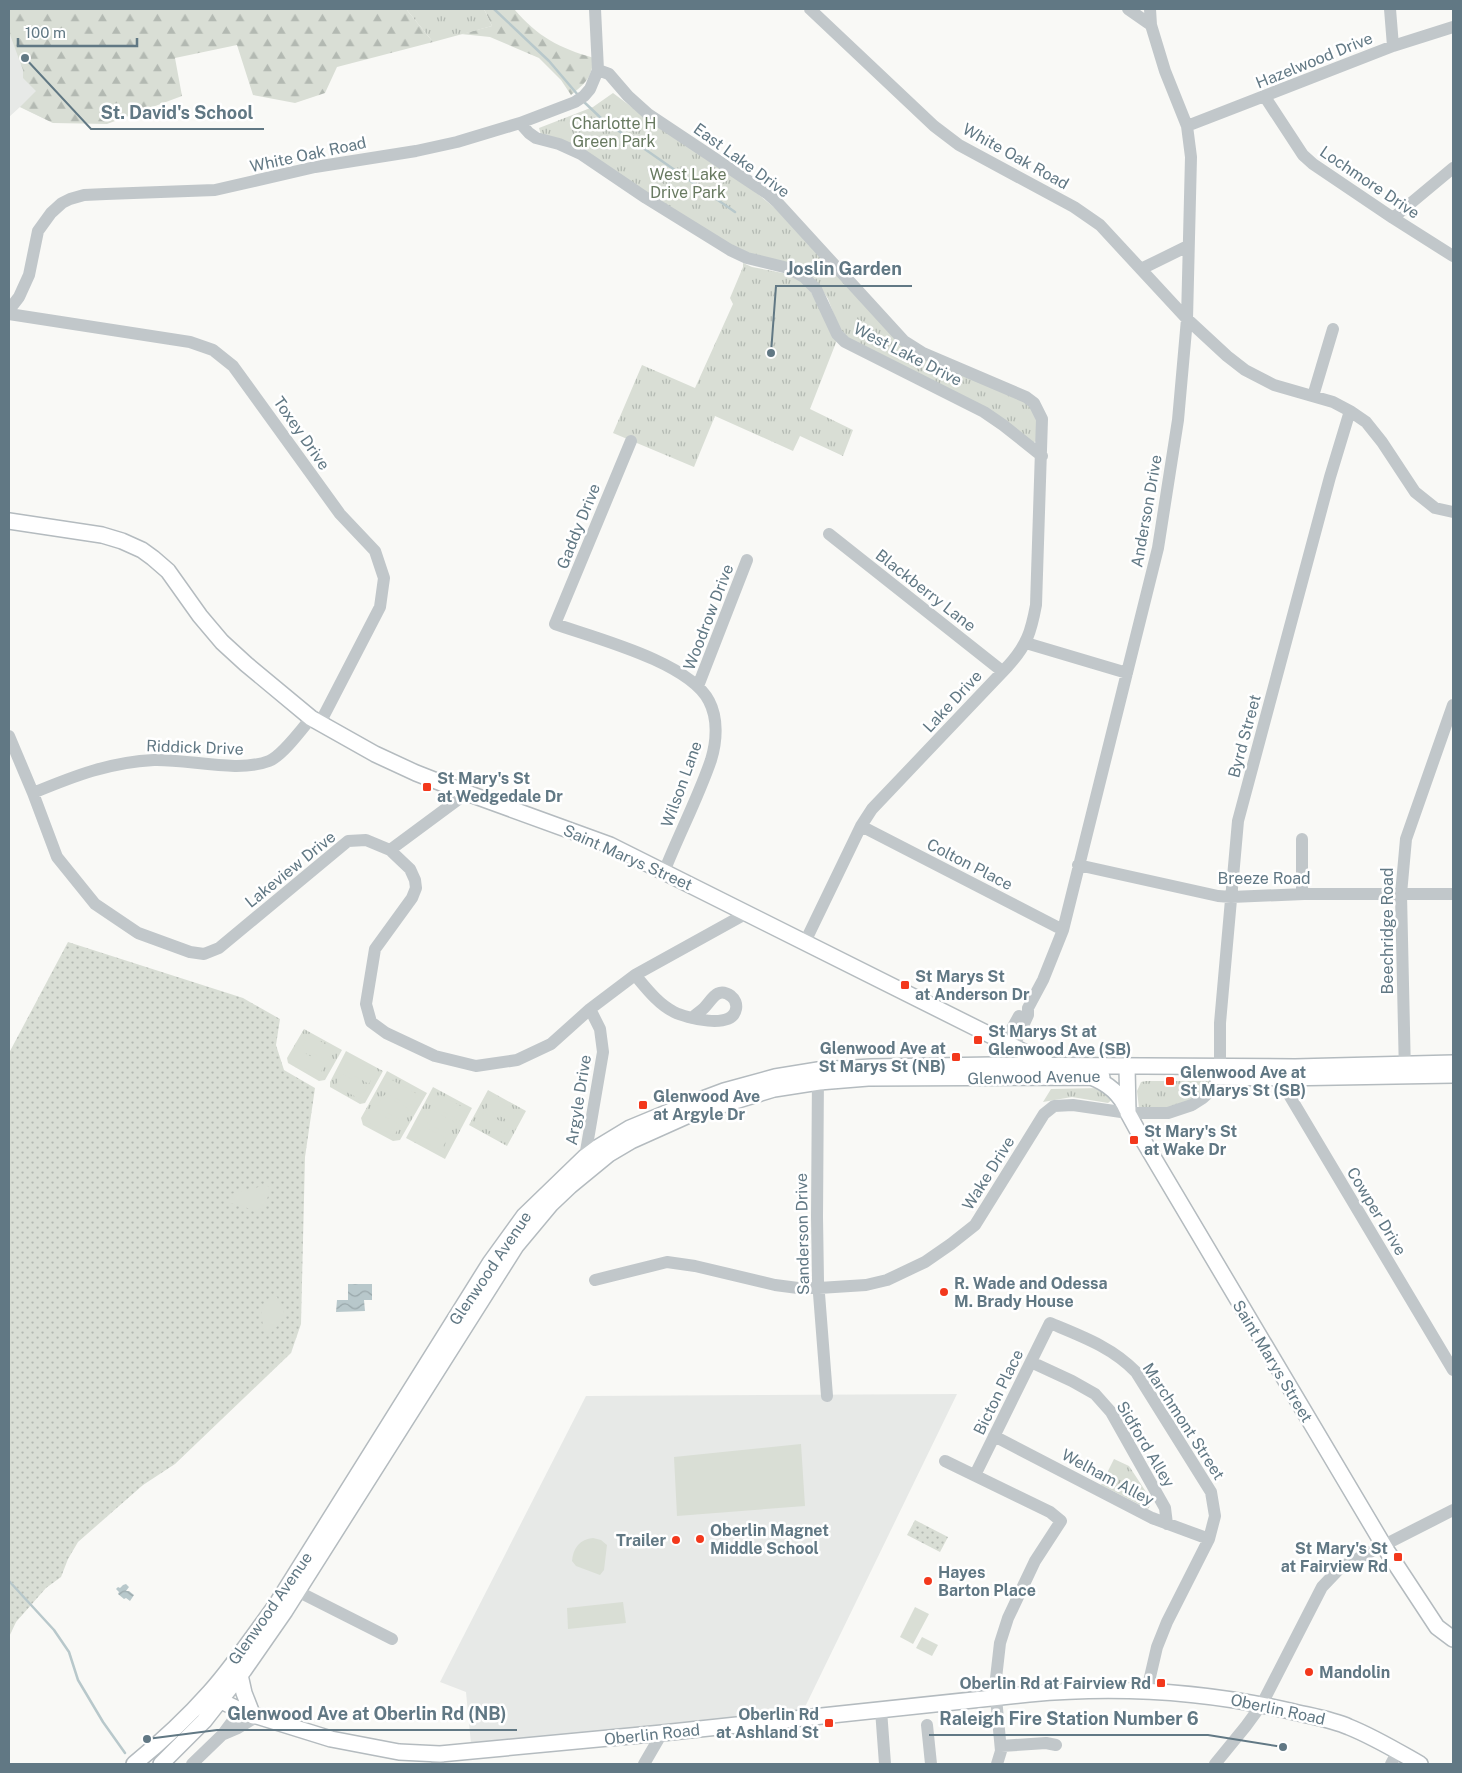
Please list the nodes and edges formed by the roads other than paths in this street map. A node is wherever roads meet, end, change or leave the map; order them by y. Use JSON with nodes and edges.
{"nodes":[{"id":1,"x":594,"y":9,"type":"edge"},
{"id":2,"x":810,"y":9,"type":"edge"},
{"id":3,"x":1128,"y":9,"type":"edge"},
{"id":4,"x":1150,"y":9,"type":"edge"},
{"id":5,"x":1390,"y":9,"type":"edge"},
{"id":6,"x":1151,"y":25,"type":"junction"},
{"id":7,"x":1453,"y":27,"type":"edge"},
{"id":8,"x":1393,"y":46,"type":"junction"},
{"id":9,"x":598,"y":70,"type":"junction"},
{"id":10,"x":1265,"y":97,"type":"junction"},
{"id":11,"x":520,"y":123,"type":"junction"},
{"id":12,"x":1187,"y":126,"type":"junction"},
{"id":13,"x":1453,"y":168,"type":"edge"},
{"id":14,"x":1393,"y":218,"type":"junction"},
{"id":15,"x":1188,"y":246,"type":"junction"},
{"id":16,"x":1453,"y":256,"type":"edge"},
{"id":17,"x":1141,"y":268,"type":"junction"},
{"id":18,"x":9,"y":310,"type":"edge"},
{"id":19,"x":9,"y":314,"type":"edge"},
{"id":20,"x":1187,"y":319,"type":"junction"},
{"id":21,"x":1333,"y":329,"type":"dead end"},
{"id":22,"x":1313,"y":396,"type":"junction"},
{"id":23,"x":1350,"y":411,"type":"junction"},
{"id":24,"x":631,"y":441,"type":"dead end"},
{"id":25,"x":1042,"y":456,"type":"junction"},
{"id":26,"x":1453,"y":512,"type":"edge"},
{"id":27,"x":9,"y":521,"type":"edge"},
{"id":28,"x":829,"y":534,"type":"dead end"},
{"id":29,"x":747,"y":560,"type":"dead end"},
{"id":30,"x":555,"y":624,"type":"joint"},
{"id":31,"x":1026,"y":643,"type":"junction"},
{"id":32,"x":1002,"y":671,"type":"junction"},
{"id":33,"x":1127,"y":672,"type":"junction"},
{"id":34,"x":698,"y":686,"type":"junction"},
{"id":35,"x":1453,"y":705,"type":"edge"},
{"id":36,"x":316,"y":721,"type":"junction"},
{"id":37,"x":9,"y":736,"type":"edge"},
{"id":38,"x":33,"y":793,"type":"junction"},
{"id":39,"x":467,"y":793,"type":"junction"},
{"id":40,"x":861,"y":826,"type":"junction"},
{"id":41,"x":1302,"y":840,"type":"dead end"},
{"id":42,"x":390,"y":850,"type":"junction"},
{"id":43,"x":1078,"y":865,"type":"junction"},
{"id":44,"x":664,"y":872,"type":"junction"},
{"id":45,"x":1302,"y":894,"type":"junction"},
{"id":46,"x":1401,"y":894,"type":"junction"},
{"id":47,"x":1453,"y":894,"type":"edge"},
{"id":48,"x":1231,"y":897,"type":"junction"},
{"id":49,"x":747,"y":913,"type":"junction"},
{"id":50,"x":1063,"y":930,"type":"junction"},
{"id":51,"x":805,"y":942,"type":"junction"},
{"id":52,"x":634,"y":975,"type":"junction"},
{"id":53,"x":590,"y":1009,"type":"junction"},
{"id":54,"x":692,"y":1018,"type":"dead end"},
{"id":55,"x":1010,"y":1045,"type":"junction"},
{"id":56,"x":1453,"y":1063,"type":"edge"},
{"id":57,"x":1052,"y":1066,"type":"junction"},
{"id":58,"x":1405,"y":1070,"type":"junction"},
{"id":59,"x":1009,"y":1072,"type":"junction"},
{"id":60,"x":1126,"y":1072,"type":"junction"},
{"id":61,"x":1221,"y":1072,"type":"junction"},
{"id":62,"x":1279,"y":1072,"type":"junction"},
{"id":63,"x":1453,"y":1075,"type":"edge"},
{"id":64,"x":818,"y":1076,"type":"junction"},
{"id":65,"x":1091,"y":1077,"type":"junction"},
{"id":66,"x":1128,"y":1113,"type":"junction"},
{"id":67,"x":587,"y":1163,"type":"junction"},
{"id":68,"x":595,"y":1280,"type":"dead end"},
{"id":69,"x":819,"y":1288,"type":"junction"},
{"id":70,"x":1050,"y":1323,"type":"joint"},
{"id":71,"x":1031,"y":1362,"type":"junction"},
{"id":72,"x":1453,"y":1370,"type":"edge"},
{"id":73,"x":827,"y":1396,"type":"dead end"},
{"id":74,"x":994,"y":1436,"type":"junction"},
{"id":75,"x":945,"y":1461,"type":"dead end"},
{"id":76,"x":975,"y":1475,"type":"junction"},
{"id":77,"x":1453,"y":1510,"type":"edge"},
{"id":78,"x":1167,"y":1524,"type":"junction"},
{"id":79,"x":1209,"y":1538,"type":"junction"},
{"id":80,"x":1384,"y":1545,"type":"junction"},
{"id":81,"x":297,"y":1591,"type":"junction"},
{"id":82,"x":392,"y":1638,"type":"dead end"},
{"id":83,"x":1453,"y":1639,"type":"edge"},
{"id":84,"x":240,"y":1675,"type":"junction"},
{"id":85,"x":1147,"y":1690,"type":"junction"},
{"id":86,"x":216,"y":1696,"type":"junction"},
{"id":87,"x":996,"y":1697,"type":"junction"},
{"id":88,"x":1262,"y":1704,"type":"junction"},
{"id":89,"x":881,"y":1710,"type":"junction"},
{"id":90,"x":250,"y":1714,"type":"junction"},
{"id":91,"x":927,"y":1725,"type":"dead end"},
{"id":92,"x":662,"y":1733,"type":"junction"},
{"id":93,"x":1056,"y":1745,"type":"dead end"},
{"id":94,"x":1002,"y":1746,"type":"junction"},
{"id":95,"x":1395,"y":1758,"type":"edge"},
{"id":96,"x":438,"y":1759,"type":"edge"},
{"id":97,"x":134,"y":1764,"type":"edge"},
{"id":98,"x":161,"y":1764,"type":"edge"},
{"id":99,"x":192,"y":1764,"type":"edge"},
{"id":100,"x":644,"y":1764,"type":"edge"},
{"id":101,"x":885,"y":1764,"type":"edge"},
{"id":102,"x":930,"y":1764,"type":"edge"},
{"id":103,"x":997,"y":1764,"type":"edge"},
{"id":104,"x":1215,"y":1764,"type":"edge"},
{"id":105,"x":1420,"y":1764,"type":"edge"}],
"edges":[{"from":1,"to":9,"type":"street"},
{"from":2,"to":17,"type":"street","name":"White Oak Road"},
{"from":3,"to":6,"type":"street"},
{"from":4,"to":6,"type":"street","name":"Anderson Drive"},
{"from":5,"to":8,"type":"street"},
{"from":6,"to":12,"type":"street","name":"Anderson Drive"},
{"from":7,"to":8,"type":"street","name":"Hazelwood Drive"},
{"from":8,"to":10,"type":"street","name":"Hazelwood Drive"},
{"from":9,"to":11,"type":"street","name":"White Oak Road"},
{"from":9,"to":25,"type":"street","name":"East Lake Drive"},
{"from":10,"to":12,"type":"street","name":"Hazelwood Drive"},
{"from":10,"to":14,"type":"street","name":"Lochmore Drive"},
{"from":11,"to":18,"type":"street","name":"White Oak Road"},
{"from":11,"to":25,"type":"street","name":"West Lake Drive"},
{"from":12,"to":15,"type":"street","name":"Anderson Drive"},
{"from":13,"to":14,"type":"street"},
{"from":14,"to":16,"type":"street","name":"Lochmore Drive"},
{"from":15,"to":17,"type":"street"},
{"from":15,"to":20,"type":"street","name":"Anderson Drive"},
{"from":17,"to":20,"type":"street","name":"White Oak Road"},
{"from":19,"to":36,"type":"street","name":"Toxey Drive"},
{"from":20,"to":22,"type":"street","name":"White Oak Road"},
{"from":20,"to":33,"type":"street","name":"Anderson Drive"},
{"from":21,"to":22,"type":"street"},
{"from":22,"to":23,"type":"street","name":"White Oak Road"},
{"from":23,"to":26,"type":"street","name":"White Oak Road"},
{"from":23,"to":48,"type":"street","name":"Byrd Street"},
{"from":24,"to":30,"type":"street","name":"Gaddy Drive"},
{"from":25,"to":31,"type":"street","name":"Lake Drive"},
{"from":27,"to":36,"type":"main road","name":"Saint Marys Street"},
{"from":28,"to":32,"type":"street","name":"Blackberry Lane"},
{"from":29,"to":34,"type":"street","name":"Woodrow Drive"},
{"from":30,"to":34,"type":"street","name":"Wilson Lane"},
{"from":31,"to":32,"type":"street","name":"Lake Drive"},
{"from":31,"to":33,"type":"street"},
{"from":32,"to":40,"type":"street","name":"Lake Drive"},
{"from":33,"to":43,"type":"street","name":"Anderson Drive"},
{"from":34,"to":44,"type":"street","name":"Wilson Lane"},
{"from":35,"to":46,"type":"street","name":"Beechridge Road"},
{"from":36,"to":38,"type":"street","name":"Riddick Drive"},
{"from":36,"to":39,"type":"main road","name":"Saint Marys Street"},
{"from":37,"to":38,"type":"street","name":"Lakeview Drive"},
{"from":38,"to":42,"type":"street","name":"Lakeview Drive"},
{"from":39,"to":42,"type":"street"},
{"from":39,"to":44,"type":"main road","name":"Saint Marys Street"},
{"from":40,"to":50,"type":"street","name":"Colton Place"},
{"from":40,"to":51,"type":"street","name":"Lake Drive"},
{"from":41,"to":45,"type":"street"},
{"from":42,"to":53,"type":"street","name":"Lakeview Drive"},
{"from":43,"to":48,"type":"street","name":"Breeze Road"},
{"from":43,"to":50,"type":"street","name":"Anderson Drive"},
{"from":44,"to":49,"type":"main road","name":"Saint Marys Street"},
{"from":45,"to":46,"type":"street","name":"Breeze Road"},
{"from":45,"to":48,"type":"street","name":"Breeze Road"},
{"from":46,"to":47,"type":"street","name":"Breeze Road"},
{"from":46,"to":58,"type":"street","name":"Beechridge Road"},
{"from":48,"to":61,"type":"street","name":"Byrd Street"},
{"from":49,"to":51,"type":"main road","name":"Saint Marys Street"},
{"from":49,"to":52,"type":"street","name":"Lakeview Drive"},
{"from":50,"to":55,"type":"street","name":"Anderson Drive"},
{"from":51,"to":55,"type":"main road","name":"Saint Marys Street"},
{"from":52,"to":53,"type":"street","name":"Lakeview Drive"},
{"from":52,"to":54,"type":"street"},
{"from":53,"to":67,"type":"street","name":"Argyle Drive"},
{"from":55,"to":57,"type":"main road","name":"Saint Marys Street"},
{"from":55,"to":59,"type":"main road"},
{"from":56,"to":58,"type":"main road","name":"Glenwood Avenue"},
{"from":57,"to":59,"type":"main road","name":"Glenwood Avenue"},
{"from":57,"to":60,"type":"main road","name":"Glenwood Avenue"},
{"from":58,"to":62,"type":"main road","name":"Glenwood Avenue"},
{"from":58,"to":63,"type":"main road","name":"Glenwood Avenue"},
{"from":59,"to":64,"type":"main road","name":"Glenwood Avenue"},
{"from":59,"to":65,"type":"main road","name":"Glenwood Avenue"},
{"from":60,"to":61,"type":"main road","name":"Glenwood Avenue"},
{"from":60,"to":65,"type":"main road","name":"Glenwood Avenue"},
{"from":60,"to":66,"type":"main road","name":"Saint Marys Street"},
{"from":61,"to":62,"type":"main road","name":"Glenwood Avenue"},
{"from":61,"to":66,"type":"street","name":"Wake Drive"},
{"from":62,"to":72,"type":"street","name":"Cowper Drive"},
{"from":64,"to":67,"type":"main road","name":"Glenwood Avenue"},
{"from":64,"to":69,"type":"street","name":"Sanderson Drive"},
{"from":65,"to":66,"type":"main road"},
{"from":66,"to":69,"type":"street","name":"Wake Drive"},
{"from":66,"to":80,"type":"main road","name":"Saint Marys Street"},
{"from":67,"to":81,"type":"main road","name":"Glenwood Avenue"},
{"from":67,"to":86,"type":"main road","name":"Glenwood Avenue"},
{"from":68,"to":69,"type":"street","name":"Wake Drive"},
{"from":69,"to":73,"type":"street","name":"Sanderson Drive"},
{"from":70,"to":71,"type":"street","name":"Bicton Place"},
{"from":70,"to":79,"type":"street","name":"Marchmont Street"},
{"from":71,"to":74,"type":"street","name":"Bicton Place"},
{"from":71,"to":78,"type":"street","name":"Sidford Alley"},
{"from":74,"to":76,"type":"street","name":"Bicton Place"},
{"from":74,"to":78,"type":"street","name":"Welham Alley"},
{"from":75,"to":76,"type":"street"},
{"from":76,"to":87,"type":"street"},
{"from":77,"to":80,"type":"street"},
{"from":78,"to":79,"type":"street","name":"Welham Alley"},
{"from":79,"to":85,"type":"street","name":"Marchmont Street"},
{"from":80,"to":83,"type":"main road","name":"Saint Marys Street"},
{"from":80,"to":88,"type":"street"},
{"from":81,"to":82,"type":"street"},
{"from":81,"to":84,"type":"main road","name":"Glenwood Avenue"},
{"from":84,"to":86,"type":"main road","name":"Glenwood Avenue"},
{"from":84,"to":90,"type":"main road"},
{"from":85,"to":87,"type":"main road","name":"Oberlin Road"},
{"from":85,"to":88,"type":"main road","name":"Oberlin Road"},
{"from":86,"to":90,"type":"main road","name":"Oberlin Road"},
{"from":86,"to":97,"type":"main road","name":"Glenwood Avenue"},
{"from":86,"to":98,"type":"main road","name":"Glenwood Avenue"},
{"from":87,"to":89,"type":"main road","name":"Oberlin Road"},
{"from":87,"to":94,"type":"street"},
{"from":88,"to":95,"type":"main road","name":"Oberlin Road"},
{"from":88,"to":104,"type":"street"},
{"from":89,"to":92,"type":"main road","name":"Oberlin Road"},
{"from":89,"to":101,"type":"street"},
{"from":90,"to":96,"type":"main road","name":"Oberlin Road"},
{"from":90,"to":99,"type":"street"},
{"from":91,"to":102,"type":"street"},
{"from":92,"to":96,"type":"main road","name":"Oberlin Road"},
{"from":92,"to":100,"type":"street"},
{"from":93,"to":94,"type":"street"},
{"from":94,"to":103,"type":"street"},
{"from":95,"to":105,"type":"main road","name":"Oberlin Road"}]}
